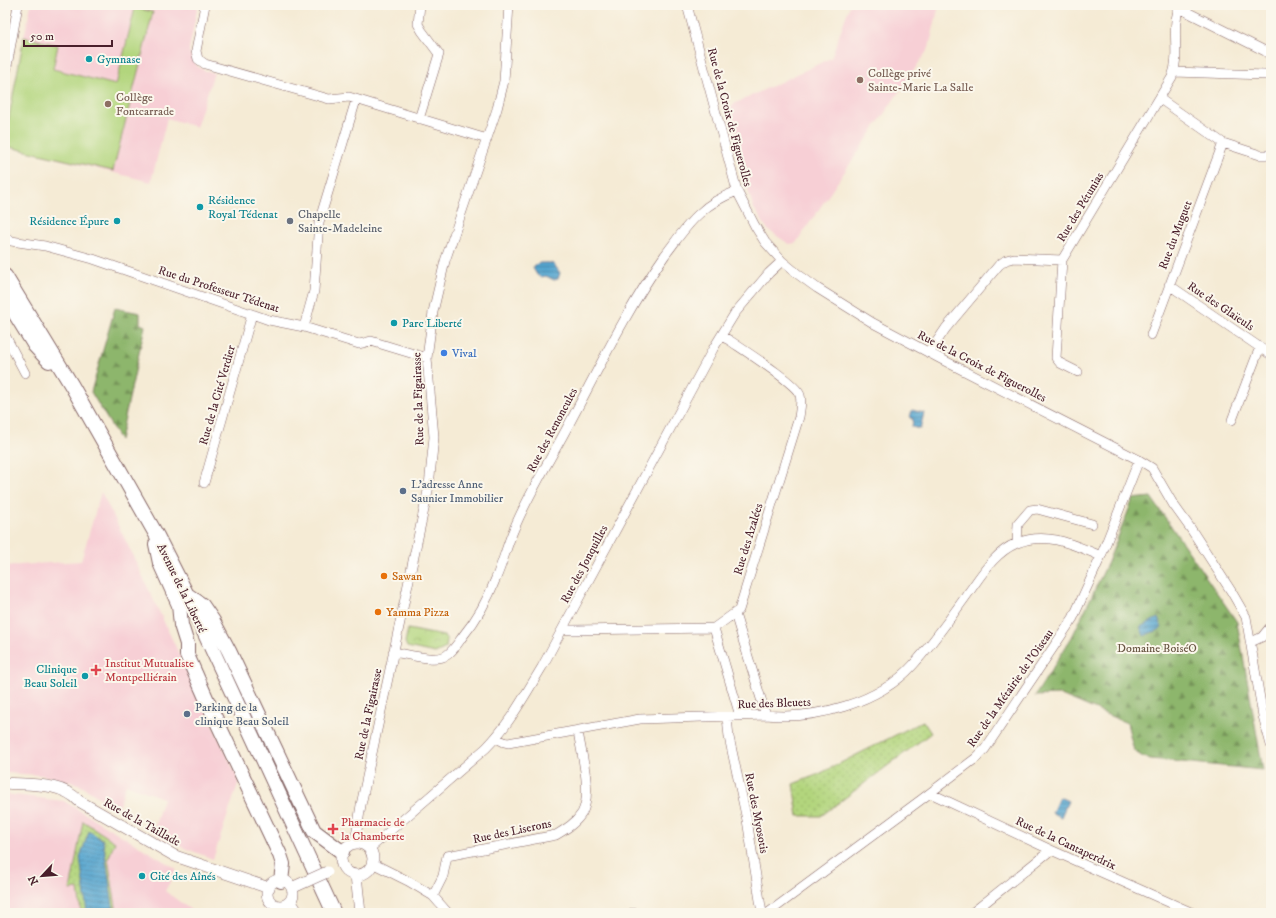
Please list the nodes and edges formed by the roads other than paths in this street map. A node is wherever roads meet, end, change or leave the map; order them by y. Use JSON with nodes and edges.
{"nodes":[{"id":1,"x":18,"y":5,"type":"edge"},
{"id":2,"x":205,"y":5,"type":"edge"},
{"id":3,"x":420,"y":5,"type":"edge"},
{"id":4,"x":509,"y":5,"type":"edge"},
{"id":5,"x":687,"y":5,"type":"edge"},
{"id":6,"x":1179,"y":6,"type":"edge"},
{"id":7,"x":1271,"y":56,"type":"edge"},
{"id":8,"x":1174,"y":72,"type":"junction"},
{"id":9,"x":1271,"y":72,"type":"edge"},
{"id":10,"x":5,"y":77,"type":"edge"},
{"id":11,"x":1160,"y":99,"type":"junction"},
{"id":12,"x":356,"y":100,"type":"junction"},
{"id":13,"x":419,"y":119,"type":"junction"},
{"id":14,"x":487,"y":139,"type":"junction"},
{"id":15,"x":1223,"y":143,"type":"junction"},
{"id":16,"x":1271,"y":155,"type":"edge"},
{"id":17,"x":737,"y":191,"type":"junction"},
{"id":18,"x":5,"y":237,"type":"edge"},
{"id":19,"x":1062,"y":260,"type":"junction"},
{"id":20,"x":782,"y":261,"type":"junction"},
{"id":21,"x":5,"y":276,"type":"edge"},
{"id":22,"x":1169,"y":285,"type":"junction"},
{"id":23,"x":5,"y":297,"type":"edge"},
{"id":24,"x":252,"y":314,"type":"junction"},
{"id":25,"x":304,"y":326,"type":"junction"},
{"id":26,"x":5,"y":335,"type":"edge"},
{"id":27,"x":1151,"y":335,"type":"dead end"},
{"id":28,"x":721,"y":336,"type":"junction"},
{"id":29,"x":1260,"y":347,"type":"junction"},
{"id":30,"x":929,"y":353,"type":"junction"},
{"id":31,"x":1271,"y":354,"type":"edge"},
{"id":32,"x":427,"y":358,"type":"junction"},
{"id":33,"x":1078,"y":372,"type":"dead end"},
{"id":34,"x":25,"y":373,"type":"dead end"},
{"id":35,"x":72,"y":386,"type":"junction"},
{"id":36,"x":1232,"y":420,"type":"dead end"},
{"id":37,"x":1139,"y":460,"type":"junction"},
{"id":38,"x":204,"y":483,"type":"dead end"},
{"id":39,"x":1092,"y":524,"type":"dead end"},
{"id":40,"x":154,"y":530,"type":"junction"},
{"id":41,"x":1017,"y":543,"type":"junction"},
{"id":42,"x":1101,"y":556,"type":"junction"},
{"id":43,"x":187,"y":595,"type":"junction"},
{"id":44,"x":735,"y":614,"type":"junction"},
{"id":45,"x":1271,"y":626,"type":"edge"},
{"id":46,"x":563,"y":628,"type":"junction"},
{"id":47,"x":714,"y":628,"type":"junction"},
{"id":48,"x":1251,"y":642,"type":"junction"},
{"id":49,"x":394,"y":652,"type":"junction"},
{"id":50,"x":766,"y":715,"type":"junction"},
{"id":51,"x":740,"y":716,"type":"junction"},
{"id":52,"x":727,"y":717,"type":"junction"},
{"id":53,"x":578,"y":731,"type":"junction"},
{"id":54,"x":496,"y":738,"type":"junction"},
{"id":55,"x":1271,"y":745,"type":"edge"},
{"id":56,"x":5,"y":783,"type":"edge"},
{"id":57,"x":930,"y":793,"type":"junction"},
{"id":58,"x":355,"y":843,"type":"junction"},
{"id":59,"x":369,"y":849,"type":"junction"},
{"id":60,"x":1052,"y":850,"type":"junction"},
{"id":61,"x":342,"y":859,"type":"junction"},
{"id":62,"x":372,"y":863,"type":"junction"},
{"id":63,"x":356,"y":875,"type":"junction"},
{"id":64,"x":284,"y":885,"type":"junction"},
{"id":65,"x":433,"y":896,"type":"junction"},
{"id":66,"x":285,"y":906,"type":"edge"},
{"id":67,"x":299,"y":913,"type":"edge"},
{"id":68,"x":334,"y":913,"type":"edge"},
{"id":69,"x":360,"y":913,"type":"edge"},
{"id":70,"x":448,"y":913,"type":"edge"},
{"id":71,"x":632,"y":913,"type":"edge"},
{"id":72,"x":636,"y":913,"type":"edge"},
{"id":73,"x":762,"y":913,"type":"edge"},
{"id":74,"x":768,"y":913,"type":"edge"},
{"id":75,"x":972,"y":913,"type":"edge"},
{"id":76,"x":1193,"y":913,"type":"edge"}],
"edges":[{"from":1,"to":10,"type":"street"},
{"from":2,"to":12,"type":"street"},
{"from":3,"to":13,"type":"street"},
{"from":4,"to":14,"type":"street","name":"Rue de la Figairasse"},
{"from":5,"to":17,"type":"street","name":"Rue de la Croix de Figuerolles"},
{"from":6,"to":7,"type":"street"},
{"from":6,"to":8,"type":"street","name":"Rue des Pétunias"},
{"from":8,"to":9,"type":"street"},
{"from":8,"to":11,"type":"street","name":"Rue des Pétunias"},
{"from":11,"to":15,"type":"street"},
{"from":11,"to":19,"type":"street","name":"Rue des Pétunias"},
{"from":12,"to":13,"type":"street"},
{"from":12,"to":25,"type":"street"},
{"from":13,"to":14,"type":"street"},
{"from":14,"to":32,"type":"street","name":"Rue de la Figairasse"},
{"from":15,"to":16,"type":"street"},
{"from":15,"to":22,"type":"street","name":"Rue du Muguet"},
{"from":17,"to":20,"type":"street","name":"Rue de la Croix de Figuerolles"},
{"from":17,"to":49,"type":"street","name":"Rue des Renoncules"},
{"from":18,"to":24,"type":"street","name":"Rue du Professeur Tédenat"},
{"from":19,"to":30,"type":"street","name":"Rue des Pétunias"},
{"from":19,"to":33,"type":"street"},
{"from":20,"to":28,"type":"street","name":"Rue des Jonquilles"},
{"from":20,"to":30,"type":"street","name":"Rue de la Croix de Figuerolles"},
{"from":21,"to":35,"type":"main road","name":"Avenue de la Liberté"},
{"from":22,"to":27,"type":"street","name":"Rue du Muguet"},
{"from":22,"to":29,"type":"street","name":"Rue des Glaïeuls"},
{"from":23,"to":35,"type":"main road"},
{"from":24,"to":25,"type":"street","name":"Rue du Professeur Tédenat"},
{"from":24,"to":38,"type":"street","name":"Rue de la Cité Verdier"},
{"from":25,"to":32,"type":"street","name":"Rue du Professeur Tédenat"},
{"from":26,"to":34,"type":"street"},
{"from":28,"to":44,"type":"street","name":"Rue des Azalées"},
{"from":28,"to":46,"type":"street","name":"Rue des Jonquilles"},
{"from":29,"to":31,"type":"street","name":"Rue des Glaïeuls"},
{"from":29,"to":36,"type":"street","name":"Rue des Glaïeuls"},
{"from":30,"to":37,"type":"street","name":"Rue de la Croix de Figuerolles"},
{"from":32,"to":49,"type":"street","name":"Rue de la Figairasse"},
{"from":35,"to":40,"type":"main road","name":"Avenue de la Liberté"},
{"from":37,"to":42,"type":"street","name":"Rue de la Métairie de l'Oiseau"},
{"from":37,"to":48,"type":"street","name":"Rue de la Croix de Figuerolles"},
{"from":39,"to":41,"type":"street"},
{"from":40,"to":43,"type":"main road","name":"Avenue de la Liberté"},
{"from":40,"to":64,"type":"main road"},
{"from":41,"to":42,"type":"street","name":"Rue des Bleuets"},
{"from":41,"to":50,"type":"street","name":"Rue des Bleuets"},
{"from":42,"to":57,"type":"street","name":"Rue de la Métairie de l'Oiseau"},
{"from":43,"to":61,"type":"main road"},
{"from":43,"to":68,"type":"main road","name":"Avenue de la Liberté"},
{"from":44,"to":47,"type":"street"},
{"from":44,"to":50,"type":"street"},
{"from":45,"to":48,"type":"street"},
{"from":46,"to":47,"type":"street"},
{"from":46,"to":54,"type":"street","name":"Rue des Jonquilles"},
{"from":47,"to":51,"type":"street"},
{"from":48,"to":55,"type":"street","name":"Rue de la Croix de Figuerolles"},
{"from":49,"to":58,"type":"street","name":"Rue de la Figairasse"},
{"from":50,"to":51,"type":"street","name":"Rue des Bleuets"},
{"from":51,"to":52,"type":"street","name":"Rue des Bleuets"},
{"from":52,"to":53,"type":"street","name":"Rue des Bleuets"},
{"from":52,"to":73,"type":"street","name":"Rue des Myosotis"},
{"from":53,"to":54,"type":"street","name":"Rue des Bleuets"},
{"from":53,"to":65,"type":"street","name":"Rue des Liserons"},
{"from":54,"to":59,"type":"street","name":"Rue des Jonquilles"},
{"from":56,"to":64,"type":"street","name":"Rue de la Taillade"},
{"from":57,"to":60,"type":"street","name":"Rue de la Cantaperdrix"},
{"from":57,"to":74,"type":"street","name":"Rue de la Métairie de l'Oiseau"},
{"from":58,"to":59,"type":"street"},
{"from":58,"to":61,"type":"street"},
{"from":59,"to":62,"type":"street"},
{"from":60,"to":75,"type":"street"},
{"from":60,"to":76,"type":"street","name":"Rue de la Cantaperdrix"},
{"from":61,"to":63,"type":"street"},
{"from":61,"to":64,"type":"street","bridge":true},
{"from":62,"to":63,"type":"street"},
{"from":62,"to":65,"type":"street"},
{"from":63,"to":69,"type":"street"},
{"from":64,"to":66,"type":"street"},
{"from":64,"to":66,"type":"street"},
{"from":65,"to":70,"type":"street"},
{"from":66,"to":67,"type":"street"},
{"from":71,"to":72,"type":"street"}]}
